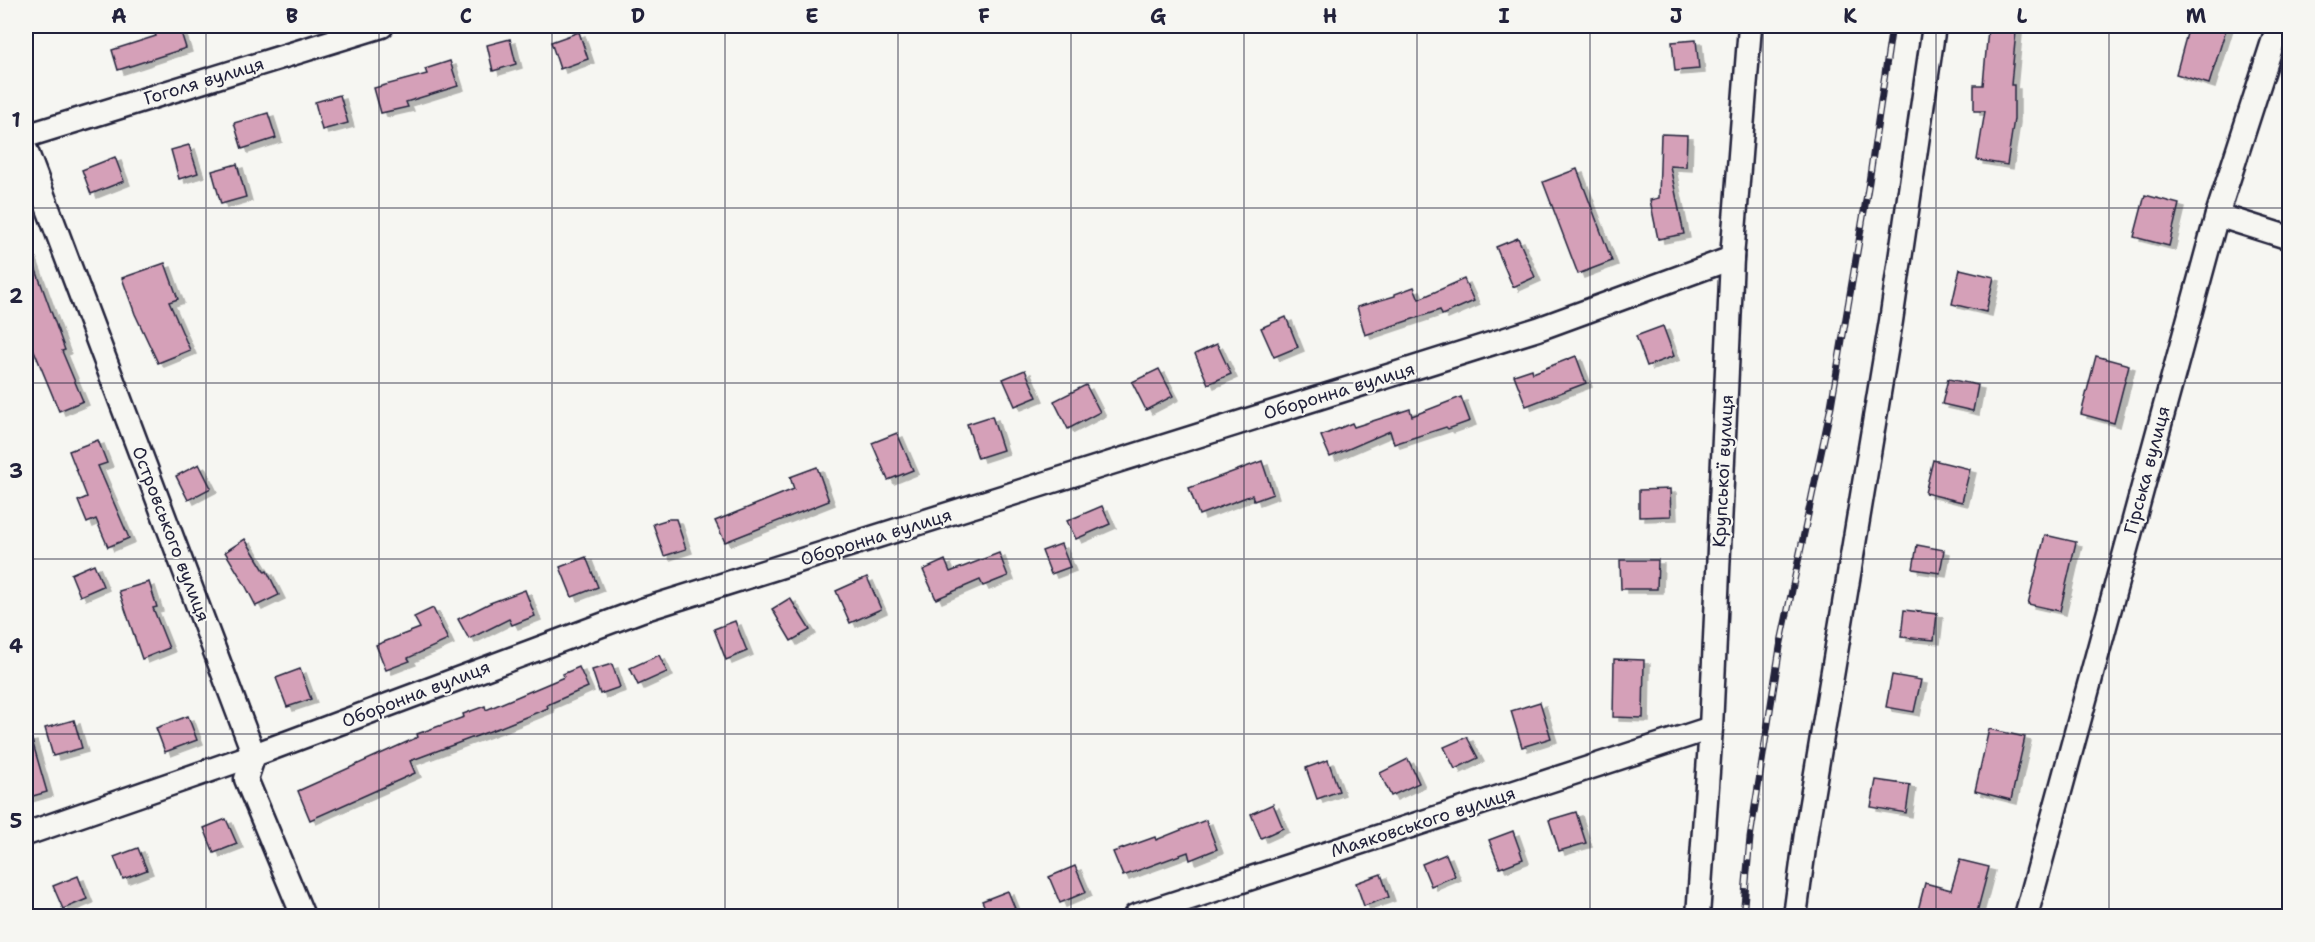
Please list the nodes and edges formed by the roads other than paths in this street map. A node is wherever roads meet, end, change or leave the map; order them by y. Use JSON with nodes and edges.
{"nodes":[{"id":1,"x":382,"y":26,"type":"edge"},
{"id":2,"x":1750,"y":26,"type":"edge"},
{"id":3,"x":1934,"y":26,"type":"edge"},
{"id":4,"x":2278,"y":26,"type":"edge"},
{"id":5,"x":26,"y":136,"type":"edge"},
{"id":6,"x":26,"y":150,"type":"edge"},
{"id":7,"x":2217,"y":215,"type":"junction"},
{"id":8,"x":2289,"y":238,"type":"edge"},
{"id":9,"x":1732,"y":258,"type":"junction"},
{"id":10,"x":1711,"y":728,"type":"junction"},
{"id":11,"x":254,"y":755,"type":"junction"},
{"id":12,"x":26,"y":834,"type":"edge"},
{"id":13,"x":303,"y":916,"type":"edge"},
{"id":14,"x":1135,"y":916,"type":"edge"},
{"id":15,"x":1698,"y":916,"type":"edge"},
{"id":16,"x":1795,"y":916,"type":"edge"},
{"id":17,"x":2026,"y":916,"type":"edge"}],
"edges":[{"from":1,"to":5,"type":"street","name":"Гоголя вулиця"},
{"from":2,"to":9,"type":"street","name":"Крупської вулиця"},
{"from":3,"to":16,"type":"street"},
{"from":4,"to":7,"type":"street","name":"Гірська вулиця"},
{"from":6,"to":11,"type":"street","name":"Островського вулиця"},
{"from":7,"to":8,"type":"street"},
{"from":7,"to":17,"type":"street","name":"Гірська вулиця"},
{"from":9,"to":10,"type":"street","name":"Крупської вулиця"},
{"from":9,"to":11,"type":"street","name":"Оборонна вулиця"},
{"from":10,"to":14,"type":"street","name":"Маяковського вулиця"},
{"from":10,"to":15,"type":"street","name":"Крупської вулиця"},
{"from":11,"to":12,"type":"street","name":"Оборонна вулиця"},
{"from":11,"to":13,"type":"street"}]}
